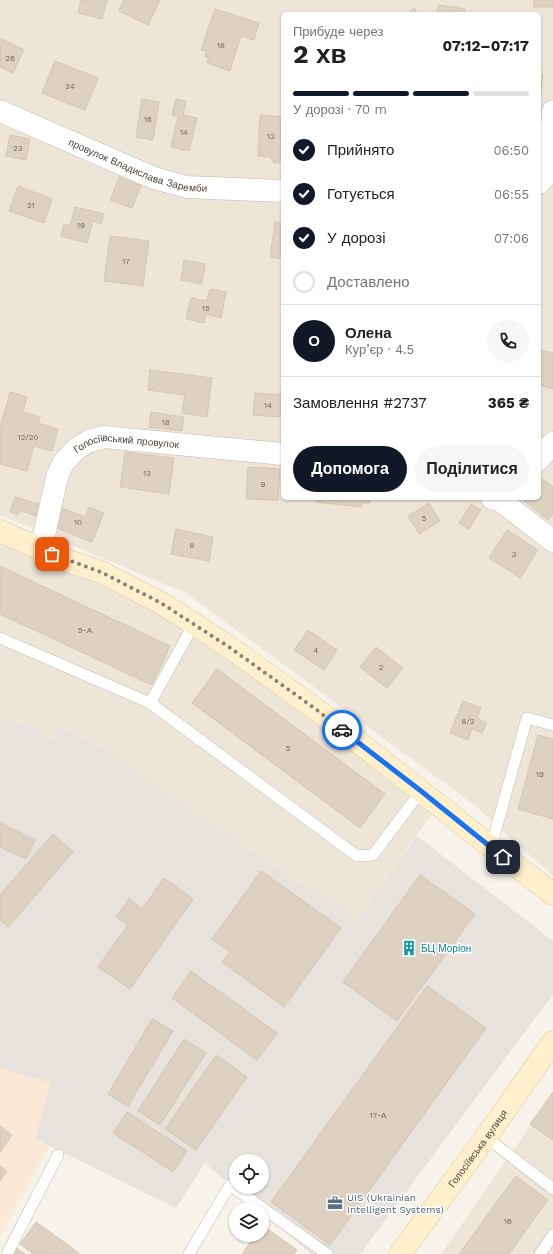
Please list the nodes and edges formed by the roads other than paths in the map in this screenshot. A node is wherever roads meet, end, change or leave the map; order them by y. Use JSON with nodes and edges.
{"nodes":[{"id":1,"x":0,"y":111,"type":"edge"},
{"id":2,"x":553,"y":111,"type":"edge"},
{"id":3,"x":544,"y":175,"type":"edge"},
{"id":4,"x":281,"y":191,"type":"edge"},
{"id":5,"x":553,"y":443,"type":"edge"},
{"id":6,"x":281,"y":454,"type":"edge"},
{"id":7,"x":541,"y":456,"type":"edge"},
{"id":8,"x":500,"y":500,"type":"edge"},
{"id":9,"x":0,"y":531,"type":"edge"},
{"id":10,"x":553,"y":541,"type":"edge"},
{"id":11,"x":41,"y":549,"type":"junction"},
{"id":12,"x":194,"y":624,"type":"junction"},
{"id":13,"x":0,"y":638,"type":"edge"},
{"id":14,"x":150,"y":703,"type":"junction"},
{"id":15,"x":553,"y":725,"type":"edge"},
{"id":16,"x":421,"y":791,"type":"junction"},
{"id":17,"x":491,"y":847,"type":"junction"},
{"id":18,"x":553,"y":894,"type":"edge"},
{"id":19,"x":553,"y":1042,"type":"edge"},
{"id":20,"x":486,"y":1137,"type":"junction"},
{"id":21,"x":58,"y":1155,"type":"dead end"},
{"id":22,"x":553,"y":1189,"type":"edge"},
{"id":23,"x":553,"y":1235,"type":"edge"},
{"id":24,"x":7,"y":1254,"type":"edge"},
{"id":25,"x":189,"y":1254,"type":"edge"},
{"id":26,"x":327,"y":1254,"type":"edge"},
{"id":27,"x":400,"y":1254,"type":"edge"},
{"id":28,"x":540,"y":1254,"type":"edge"}],
"edges":[{"from":1,"to":4,"type":"street","name":"провулок Владислава Заремби"},
{"from":2,"to":3,"type":"street"},
{"from":5,"to":7,"type":"street"},
{"from":6,"to":11,"type":"street","name":"Голосіївський провулок"},
{"from":8,"to":10,"type":"street"},
{"from":9,"to":11,"type":"street"},
{"from":11,"to":12,"type":"street"},
{"from":12,"to":14,"type":"lane"},
{"from":12,"to":16,"type":"street"},
{"from":13,"to":14,"type":"lane"},
{"from":14,"to":16,"type":"lane"},
{"from":15,"to":17,"type":"lane"},
{"from":16,"to":17,"type":"street"},
{"from":17,"to":18,"type":"street"},
{"from":19,"to":20,"type":"street","name":"Голосіївська вулиця"},
{"from":20,"to":22,"type":"lane"},
{"from":20,"to":27,"type":"street","name":"Голосіївська вулиця"},
{"from":21,"to":24,"type":"lane"},
{"from":23,"to":28,"type":"lane"},
{"from":25,"to":26,"type":"lane"}]}
